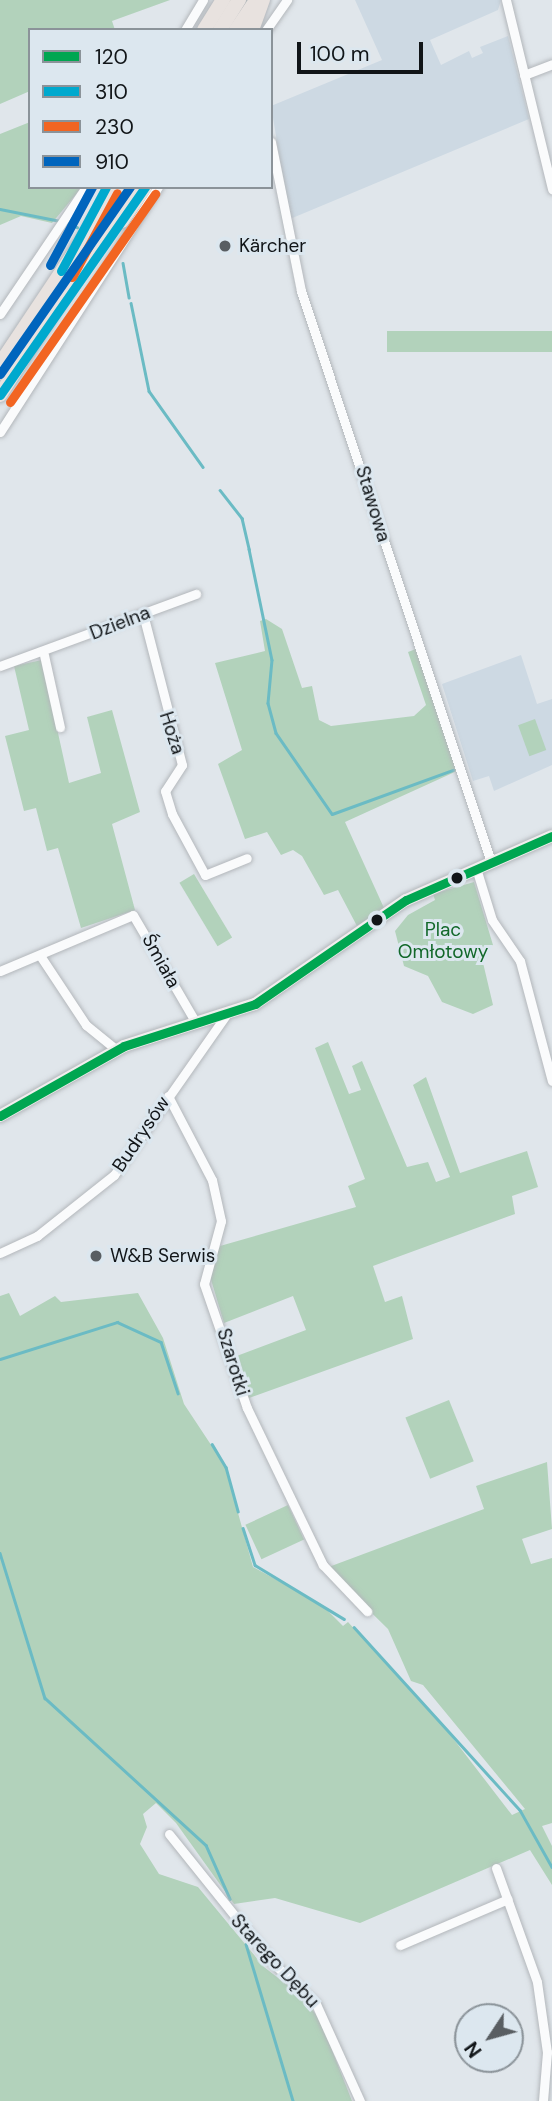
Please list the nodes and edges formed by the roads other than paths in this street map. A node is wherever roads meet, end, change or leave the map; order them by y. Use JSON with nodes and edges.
{"nodes":[{"id":1,"x":203,"y":0,"type":"edge"},
{"id":2,"x":223,"y":0,"type":"edge"},
{"id":3,"x":239,"y":0,"type":"edge"},
{"id":4,"x":256,"y":0,"type":"edge"},
{"id":5,"x":263,"y":0,"type":"edge"},
{"id":6,"x":287,"y":0,"type":"edge"},
{"id":7,"x":506,"y":0,"type":"edge"},
{"id":8,"x":186,"y":28,"type":"edge"},
{"id":9,"x":205,"y":28,"type":"edge"},
{"id":10,"x":229,"y":28,"type":"edge"},
{"id":11,"x":252,"y":28,"type":"edge"},
{"id":12,"x":267,"y":28,"type":"edge"},
{"id":13,"x":552,"y":64,"type":"edge"},
{"id":14,"x":524,"y":75,"type":"junction"},
{"id":15,"x":273,"y":152,"type":"edge"},
{"id":16,"x":85,"y":189,"type":"edge"},
{"id":17,"x":105,"y":189,"type":"edge"},
{"id":18,"x":117,"y":189,"type":"edge"},
{"id":19,"x":132,"y":189,"type":"edge"},
{"id":20,"x":143,"y":189,"type":"edge"},
{"id":21,"x":157,"y":189,"type":"edge"},
{"id":22,"x":552,"y":189,"type":"edge"},
{"id":23,"x":77,"y":246,"type":"junction"},
{"id":24,"x":92,"y":256,"type":"junction"},
{"id":25,"x":0,"y":314,"type":"edge"},
{"id":26,"x":0,"y":364,"type":"edge"},
{"id":27,"x":0,"y":395,"type":"edge"},
{"id":28,"x":0,"y":432,"type":"edge"},
{"id":29,"x":196,"y":594,"type":"dead end"},
{"id":30,"x":142,"y":614,"type":"junction"},
{"id":31,"x":44,"y":654,"type":"junction"},
{"id":32,"x":0,"y":666,"type":"edge"},
{"id":33,"x":60,"y":727,"type":"dead end"},
{"id":34,"x":552,"y":836,"type":"edge"},
{"id":35,"x":247,"y":858,"type":"dead end"},
{"id":36,"x":491,"y":862,"type":"junction"},
{"id":37,"x":476,"y":868,"type":"junction"},
{"id":38,"x":41,"y":957,"type":"junction"},
{"id":39,"x":0,"y":971,"type":"edge"},
{"id":40,"x":226,"y":1015,"type":"junction"},
{"id":41,"x":196,"y":1023,"type":"junction"},
{"id":42,"x":117,"y":1050,"type":"junction"},
{"id":43,"x":552,"y":1081,"type":"edge"},
{"id":44,"x":168,"y":1096,"type":"junction"},
{"id":45,"x":0,"y":1116,"type":"edge"},
{"id":46,"x":0,"y":1253,"type":"edge"},
{"id":47,"x":367,"y":1611,"type":"dead end"},
{"id":48,"x":169,"y":1834,"type":"dead end"},
{"id":49,"x":496,"y":1868,"type":"dead end"},
{"id":50,"x":509,"y":1899,"type":"junction"},
{"id":51,"x":400,"y":1945,"type":"dead end"},
{"id":52,"x":360,"y":2101,"type":"edge"},
{"id":53,"x":543,"y":2101,"type":"edge"}],
"edges":[{"from":1,"to":8,"type":"street"},
{"from":2,"to":9,"type":"main road"},
{"from":3,"to":10,"type":"main road"},
{"from":4,"to":10,"type":"main road"},
{"from":5,"to":11,"type":"main road"},
{"from":6,"to":12,"type":"street"},
{"from":7,"to":14,"type":"street"},
{"from":13,"to":14,"type":"street"},
{"from":14,"to":22,"type":"street"},
{"from":15,"to":36,"type":"street","name":"Stawowa"},
{"from":16,"to":25,"type":"street"},
{"from":17,"to":23,"type":"main road"},
{"from":18,"to":23,"type":"main road"},
{"from":19,"to":24,"type":"main road"},
{"from":20,"to":24,"type":"main road"},
{"from":21,"to":28,"type":"street"},
{"from":23,"to":26,"type":"main road"},
{"from":24,"to":27,"type":"main road"},
{"from":29,"to":30,"type":"street","name":"Dzielna"},
{"from":30,"to":31,"type":"street","name":"Dzielna"},
{"from":30,"to":35,"type":"street","name":"Hoża"},
{"from":31,"to":32,"type":"street","name":"Dzielna"},
{"from":31,"to":33,"type":"street"},
{"from":34,"to":36,"type":"street"},
{"from":36,"to":37,"type":"street"},
{"from":37,"to":40,"type":"street"},
{"from":37,"to":43,"type":"street"},
{"from":38,"to":39,"type":"street","name":"Śmiała"},
{"from":38,"to":41,"type":"street","name":"Śmiała"},
{"from":38,"to":42,"type":"street"},
{"from":40,"to":41,"type":"street"},
{"from":40,"to":44,"type":"street","name":"Budrysów"},
{"from":41,"to":42,"type":"street"},
{"from":42,"to":45,"type":"street"},
{"from":44,"to":46,"type":"street","name":"Budrysów"},
{"from":44,"to":47,"type":"street","name":"Szarotki"},
{"from":48,"to":52,"type":"street","name":"Starego Dębu"},
{"from":49,"to":50,"type":"street"},
{"from":50,"to":51,"type":"street"},
{"from":50,"to":53,"type":"street"}]}
